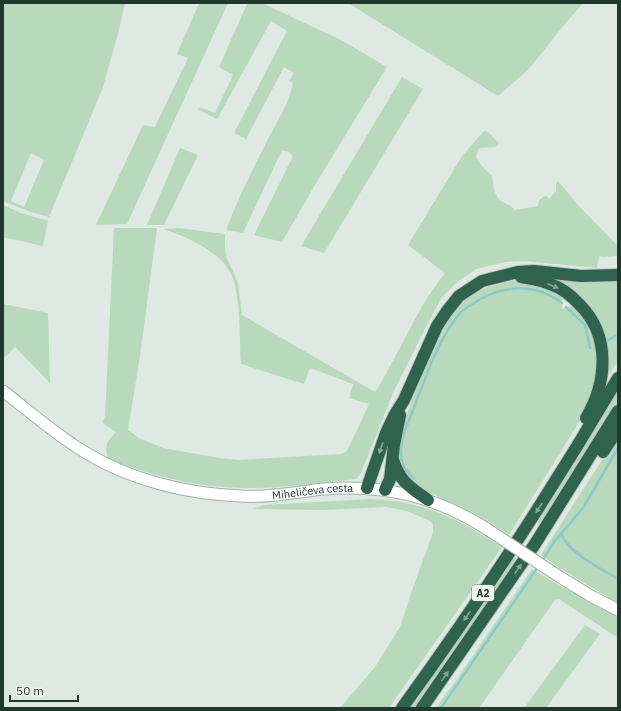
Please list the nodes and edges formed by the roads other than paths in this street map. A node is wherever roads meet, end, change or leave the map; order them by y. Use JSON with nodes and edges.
{"nodes":[{"id":1,"x":502,"y":275,"type":"junction"},
{"id":2,"x":618,"y":275,"type":"edge"},
{"id":3,"x":618,"y":378,"type":"edge"},
{"id":4,"x":3,"y":391,"type":"edge"},
{"id":5,"x":3,"y":396,"type":"edge"},
{"id":6,"x":404,"y":400,"type":"junction"},
{"id":7,"x":24,"y":408,"type":"junction"},
{"id":8,"x":618,"y":411,"type":"edge"},
{"id":9,"x":618,"y":429,"type":"edge"},
{"id":10,"x":392,"y":459,"type":"junction"},
{"id":11,"x":560,"y":475,"type":"junction"},
{"id":12,"x":575,"y":482,"type":"junction"},
{"id":13,"x":367,"y":488,"type":"junction"},
{"id":14,"x":385,"y":490,"type":"junction"},
{"id":15,"x":428,"y":500,"type":"junction"},
{"id":16,"x":618,"y":610,"type":"edge"},
{"id":17,"x":402,"y":708,"type":"edge"},
{"id":18,"x":422,"y":708,"type":"edge"}],
"edges":[{"from":1,"to":2,"type":"highway"},
{"from":1,"to":6,"type":"highway"},
{"from":1,"to":11,"type":"highway","one_way":true},
{"from":3,"to":11,"type":"highway","number":"A2"},
{"from":4,"to":7,"type":"street","name":"Miheličeva cesta"},
{"from":5,"to":7,"type":"street"},
{"from":6,"to":10,"type":"highway"},
{"from":6,"to":13,"type":"highway","one_way":true},
{"from":7,"to":13,"type":"street","name":"Miheličeva cesta"},
{"from":8,"to":12,"type":"highway","number":"A2"},
{"from":9,"to":12,"type":"highway"},
{"from":10,"to":14,"type":"highway"},
{"from":10,"to":15,"type":"highway"},
{"from":11,"to":17,"type":"highway","number":"A2","one_way":true},
{"from":18,"to":12,"type":"highway","number":"A2","one_way":true},
{"from":13,"to":14,"type":"street","name":"Miheličeva cesta"},
{"from":14,"to":15,"type":"street","name":"Miheličeva cesta"},
{"from":15,"to":16,"type":"street","name":"Miheličeva cesta","bridge":true}]}
